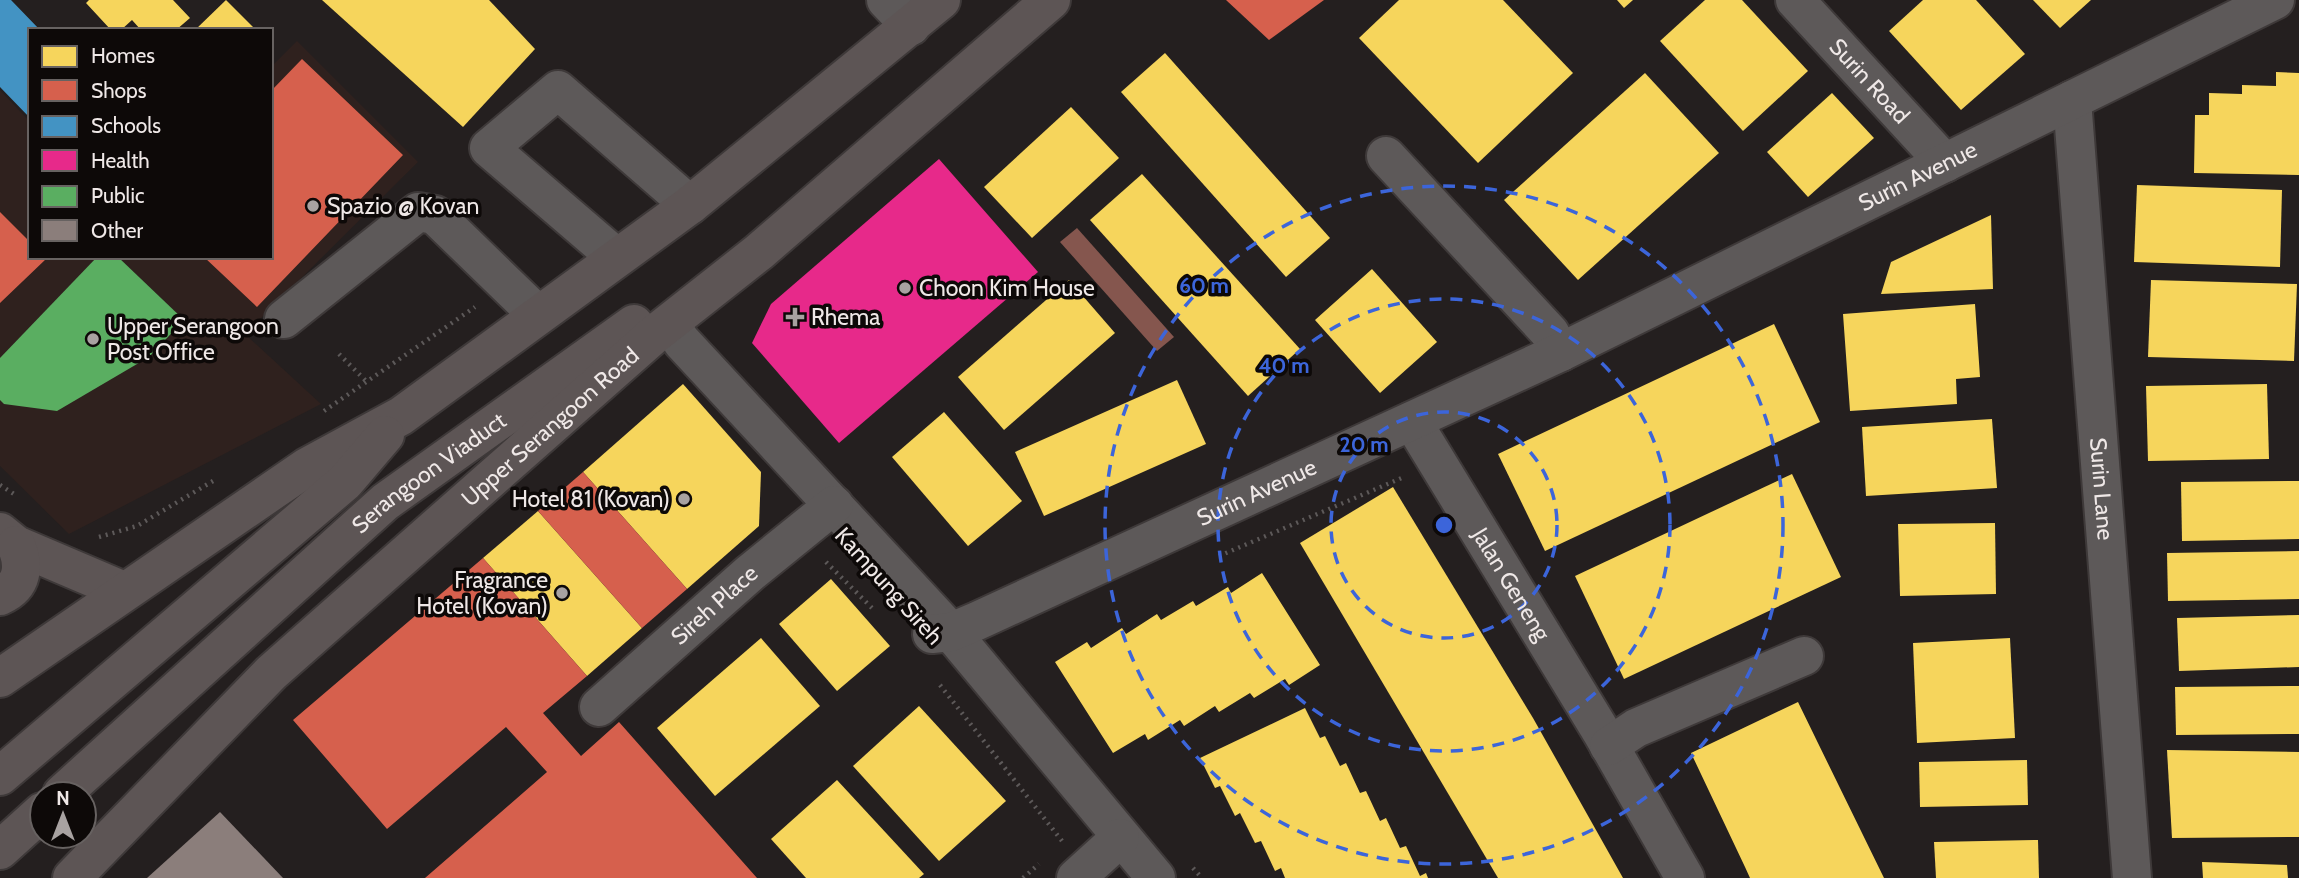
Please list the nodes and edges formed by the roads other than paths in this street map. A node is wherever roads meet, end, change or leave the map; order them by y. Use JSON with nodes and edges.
{"nodes":[{"id":1,"x":941,"y":0,"type":"edge"},
{"id":2,"x":1051,"y":0,"type":"edge"},
{"id":3,"x":1795,"y":0,"type":"edge"},
{"id":4,"x":2275,"y":0,"type":"edge"},
{"id":5,"x":899,"y":13,"type":"edge"},
{"id":6,"x":2071,"y":100,"type":"junction"},
{"id":7,"x":1387,"y":156,"type":"dead end"},
{"id":8,"x":1945,"y":163,"type":"junction"},
{"id":9,"x":826,"y":192,"type":"junction"},
{"id":10,"x":690,"y":205,"type":"junction"},
{"id":11,"x":616,"y":257,"type":"junction"},
{"id":12,"x":538,"y":315,"type":"junction"},
{"id":13,"x":284,"y":319,"type":"dead end"},
{"id":14,"x":662,"y":329,"type":"junction"},
{"id":15,"x":1561,"y":352,"type":"junction"},
{"id":16,"x":401,"y":416,"type":"junction"},
{"id":17,"x":1412,"y":421,"type":"junction"},
{"id":18,"x":819,"y":518,"type":"junction"},
{"id":19,"x":8,"y":538,"type":"edge"},
{"id":20,"x":124,"y":591,"type":"junction"},
{"id":21,"x":0,"y":596,"type":"edge"},
{"id":22,"x":941,"y":633,"type":"junction"},
{"id":23,"x":1804,"y":656,"type":"dead end"},
{"id":24,"x":0,"y":678,"type":"edge"},
{"id":25,"x":599,"y":707,"type":"dead end"},
{"id":26,"x":1609,"y":747,"type":"junction"},
{"id":27,"x":0,"y":776,"type":"edge"},
{"id":28,"x":77,"y":780,"type":"edge"},
{"id":29,"x":28,"y":825,"type":"edge"},
{"id":30,"x":1120,"y":838,"type":"junction"},
{"id":31,"x":0,"y":850,"type":"edge"},
{"id":32,"x":1080,"y":875,"type":"edge"},
{"id":33,"x":72,"y":878,"type":"edge"},
{"id":34,"x":1156,"y":878,"type":"edge"},
{"id":35,"x":1685,"y":878,"type":"edge"},
{"id":36,"x":2132,"y":878,"type":"edge"}],
"edges":[{"from":1,"to":5,"type":"main road"},
{"from":2,"to":9,"type":"main road","name":"Upper Serangoon Road"},
{"from":3,"to":8,"type":"street","name":"Surin Road"},
{"from":4,"to":6,"type":"street","name":"Surin Avenue"},
{"from":5,"to":10,"type":"main road"},
{"from":6,"to":8,"type":"street","name":"Surin Avenue"},
{"from":6,"to":36,"type":"street","name":"Surin Lane"},
{"from":7,"to":15,"type":"street"},
{"from":8,"to":15,"type":"street","name":"Surin Avenue"},
{"from":9,"to":14,"type":"main road","name":"Upper Serangoon Road"},
{"from":9,"to":28,"type":"main road","name":"Serangoon Viaduct"},
{"from":10,"to":11,"type":"main road"},
{"from":10,"to":11,"type":"street"},
{"from":11,"to":12,"type":"main road"},
{"from":12,"to":13,"type":"street"},
{"from":12,"to":16,"type":"main road"},
{"from":14,"to":18,"type":"street","name":"Kampung Sireh"},
{"from":14,"to":33,"type":"main road","name":"Upper Serangoon Road"},
{"from":15,"to":17,"type":"street","name":"Surin Avenue"},
{"from":16,"to":20,"type":"main road"},
{"from":16,"to":27,"type":"main road","name":"Serangoon Viaduct"},
{"from":17,"to":22,"type":"street","name":"Surin Avenue"},
{"from":17,"to":26,"type":"street","name":"Jalan Geneng"},
{"from":18,"to":22,"type":"street","name":"Kampung Sireh"},
{"from":18,"to":25,"type":"street","name":"Sireh Place"},
{"from":19,"to":20,"type":"main road"},
{"from":19,"to":21,"type":"main road"},
{"from":20,"to":24,"type":"main road"},
{"from":22,"to":30,"type":"street","name":"Kampung Sireh"},
{"from":23,"to":26,"type":"street"},
{"from":26,"to":35,"type":"street","name":"Jalan Geneng"},
{"from":29,"to":31,"type":"main road"},
{"from":30,"to":32,"type":"street"},
{"from":30,"to":34,"type":"street","name":"Kampung Sireh"}]}
